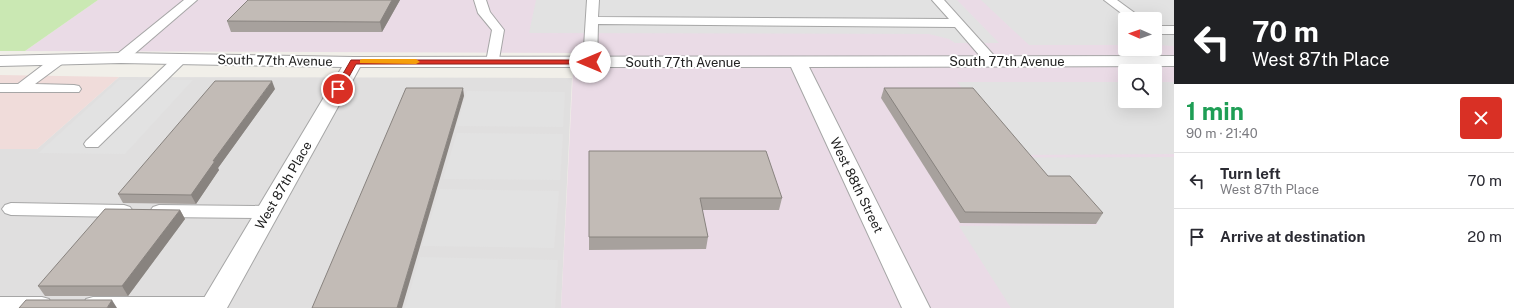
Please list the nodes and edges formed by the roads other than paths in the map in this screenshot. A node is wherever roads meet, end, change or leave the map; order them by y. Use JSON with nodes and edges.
{"nodes":[{"id":1,"x":192,"y":0,"type":"edge"},
{"id":2,"x":480,"y":0,"type":"edge"},
{"id":3,"x":593,"y":0,"type":"edge"},
{"id":4,"x":938,"y":0,"type":"edge"},
{"id":5,"x":1110,"y":0,"type":"edge"},
{"id":6,"x":1127,"y":12,"type":"edge"},
{"id":7,"x":592,"y":20,"type":"junction"},
{"id":8,"x":958,"y":23,"type":"junction"},
{"id":9,"x":1162,"y":30,"type":"edge"},
{"id":10,"x":1174,"y":30,"type":"edge"},
{"id":11,"x":121,"y":58,"type":"junction"},
{"id":12,"x":180,"y":59,"type":"junction"},
{"id":13,"x":991,"y":60,"type":"junction"},
{"id":14,"x":0,"y":61,"type":"edge"},
{"id":15,"x":57,"y":61,"type":"junction"},
{"id":16,"x":1174,"y":61,"type":"edge"},
{"id":17,"x":354,"y":62,"type":"junction"},
{"id":18,"x":492,"y":62,"type":"junction"},
{"id":19,"x":590,"y":62,"type":"junction"},
{"id":20,"x":798,"y":62,"type":"junction"},
{"id":21,"x":0,"y":88,"type":"edge"},
{"id":22,"x":21,"y":88,"type":"junction"},
{"id":23,"x":74,"y":89,"type":"dead end"},
{"id":24,"x":92,"y":144,"type":"dead end"},
{"id":25,"x":11,"y":209,"type":"dead end"},
{"id":26,"x":268,"y":212,"type":"junction"},
{"id":27,"x":0,"y":305,"type":"edge"},
{"id":28,"x":213,"y":307,"type":"edge"},
{"id":29,"x":916,"y":308,"type":"edge"}],
"edges":[{"from":1,"to":11,"type":"lane"},
{"from":2,"to":18,"type":"lane"},
{"from":3,"to":7,"type":"lane"},
{"from":4,"to":8,"type":"lane"},
{"from":5,"to":6,"type":"lane"},
{"from":7,"to":8,"type":"lane"},
{"from":7,"to":19,"type":"lane"},
{"from":8,"to":13,"type":"lane"},
{"from":9,"to":10,"type":"lane"},
{"from":11,"to":12,"type":"street","name":"South 77th Avenue"},
{"from":11,"to":15,"type":"street","name":"South 77th Avenue"},
{"from":12,"to":17,"type":"street","name":"South 77th Avenue"},
{"from":12,"to":24,"type":"lane"},
{"from":13,"to":16,"type":"street","name":"South 77th Avenue"},
{"from":13,"to":20,"type":"street","name":"South 77th Avenue"},
{"from":14,"to":15,"type":"street","name":"South 77th Avenue"},
{"from":15,"to":22,"type":"lane"},
{"from":17,"to":18,"type":"street","name":"South 77th Avenue"},
{"from":17,"to":26,"type":"street","name":"West 87th Place"},
{"from":18,"to":19,"type":"street","name":"South 77th Avenue"},
{"from":19,"to":20,"type":"street","name":"South 77th Avenue"},
{"from":20,"to":29,"type":"street","name":"West 88th Street"},
{"from":21,"to":22,"type":"lane"},
{"from":22,"to":23,"type":"lane"},
{"from":25,"to":26,"type":"lane"},
{"from":26,"to":28,"type":"street","name":"West 87th Place"},
{"from":27,"to":28,"type":"lane"}]}
